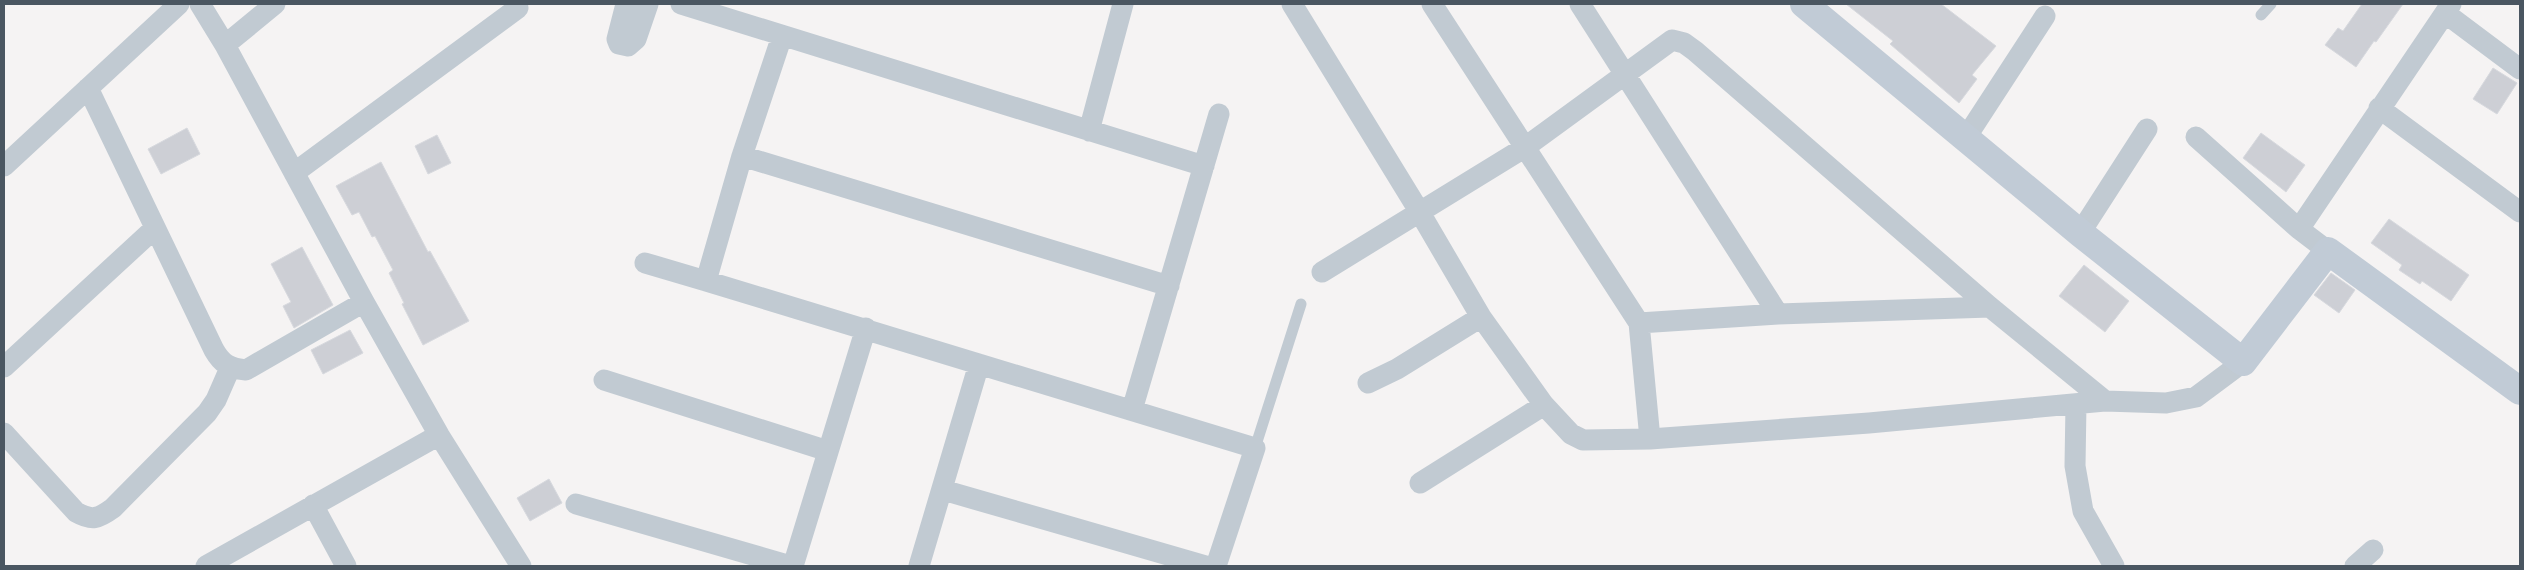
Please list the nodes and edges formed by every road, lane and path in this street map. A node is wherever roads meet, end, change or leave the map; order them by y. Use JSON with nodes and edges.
{"nodes":[{"id":1,"x":179,"y":4,"type":"edge"},
{"id":2,"x":200,"y":4,"type":"edge"},
{"id":3,"x":275,"y":4,"type":"edge"},
{"id":4,"x":626,"y":4,"type":"edge"},
{"id":5,"x":648,"y":4,"type":"edge"},
{"id":6,"x":681,"y":4,"type":"edge"},
{"id":7,"x":1292,"y":4,"type":"edge"},
{"id":8,"x":1432,"y":4,"type":"edge"},
{"id":9,"x":1580,"y":4,"type":"edge"},
{"id":10,"x":1804,"y":4,"type":"edge"},
{"id":11,"x":2271,"y":4,"type":"edge"},
{"id":12,"x":1118,"y":5,"type":"edge"},
{"id":13,"x":518,"y":8,"type":"dead end"},
{"id":14,"x":2448,"y":8,"type":"edge"},
{"id":15,"x":2261,"y":15,"type":"dead end"},
{"id":16,"x":2045,"y":16,"type":"dead end"},
{"id":17,"x":782,"y":36,"type":"junction"},
{"id":18,"x":225,"y":45,"type":"junction"},
{"id":19,"x":2520,"y":69,"type":"edge"},
{"id":20,"x":1624,"y":75,"type":"junction"},
{"id":21,"x":88,"y":88,"type":"junction"},
{"id":22,"x":2379,"y":108,"type":"junction"},
{"id":23,"x":1219,"y":114,"type":"dead end"},
{"id":24,"x":2147,"y":129,"type":"dead end"},
{"id":25,"x":1089,"y":131,"type":"junction"},
{"id":26,"x":2196,"y":138,"type":"dead end"},
{"id":27,"x":1966,"y":140,"type":"junction"},
{"id":28,"x":1524,"y":148,"type":"junction"},
{"id":29,"x":742,"y":156,"type":"junction"},
{"id":30,"x":4,"y":166,"type":"edge"},
{"id":31,"x":1204,"y":166,"type":"junction"},
{"id":32,"x":294,"y":173,"type":"junction"},
{"id":33,"x":1419,"y":211,"type":"junction"},
{"id":34,"x":2520,"y":212,"type":"edge"},
{"id":35,"x":155,"y":228,"type":"junction"},
{"id":36,"x":2299,"y":229,"type":"junction"},
{"id":37,"x":2080,"y":233,"type":"junction"},
{"id":38,"x":2328,"y":252,"type":"junction"},
{"id":39,"x":645,"y":263,"type":"dead end"},
{"id":40,"x":1322,"y":272,"type":"dead end"},
{"id":41,"x":706,"y":281,"type":"junction"},
{"id":42,"x":1168,"y":286,"type":"junction"},
{"id":43,"x":364,"y":302,"type":"junction"},
{"id":44,"x":1301,"y":304,"type":"dead end"},
{"id":45,"x":1990,"y":307,"type":"junction"},
{"id":46,"x":1778,"y":314,"type":"junction"},
{"id":47,"x":1481,"y":317,"type":"junction"},
{"id":48,"x":1639,"y":324,"type":"junction"},
{"id":49,"x":866,"y":328,"type":"junction"},
{"id":50,"x":2243,"y":362,"type":"junction"},
{"id":51,"x":979,"y":364,"type":"junction"},
{"id":52,"x":4,"y":367,"type":"edge"},
{"id":53,"x":230,"y":368,"type":"junction"},
{"id":54,"x":604,"y":380,"type":"dead end"},
{"id":55,"x":1368,"y":383,"type":"dead end"},
{"id":56,"x":2520,"y":391,"type":"edge"},
{"id":57,"x":2105,"y":401,"type":"junction"},
{"id":58,"x":2076,"y":404,"type":"junction"},
{"id":59,"x":1544,"y":405,"type":"junction"},
{"id":60,"x":1132,"y":410,"type":"junction"},
{"id":61,"x":4,"y":433,"type":"edge"},
{"id":62,"x":439,"y":435,"type":"junction"},
{"id":63,"x":1650,"y":439,"type":"junction"},
{"id":64,"x":1255,"y":448,"type":"junction"},
{"id":65,"x":828,"y":451,"type":"junction"},
{"id":66,"x":1420,"y":483,"type":"dead end"},
{"id":67,"x":942,"y":490,"type":"junction"},
{"id":68,"x":576,"y":504,"type":"dead end"},
{"id":69,"x":312,"y":505,"type":"junction"},
{"id":70,"x":2373,"y":550,"type":"dead end"},
{"id":71,"x":208,"y":566,"type":"edge"},
{"id":72,"x":346,"y":566,"type":"edge"},
{"id":73,"x":521,"y":566,"type":"edge"},
{"id":74,"x":792,"y":566,"type":"edge"},
{"id":75,"x":919,"y":566,"type":"edge"},
{"id":76,"x":1206,"y":566,"type":"edge"},
{"id":77,"x":1216,"y":566,"type":"edge"},
{"id":78,"x":2114,"y":566,"type":"edge"},
{"id":79,"x":2355,"y":566,"type":"edge"}],
"edges":[{"from":1,"to":21,"type":"street"},
{"from":2,"to":18,"type":"street"},
{"from":3,"to":18,"type":"street"},
{"from":4,"to":5,"type":"street"},
{"from":6,"to":17,"type":"street"},
{"from":7,"to":33,"type":"street"},
{"from":8,"to":28,"type":"street"},
{"from":9,"to":20,"type":"street"},
{"from":10,"to":27,"type":"street"},
{"from":11,"to":15,"type":"lane"},
{"from":12,"to":25,"type":"street"},
{"from":13,"to":32,"type":"street"},
{"from":14,"to":19,"type":"street"},
{"from":14,"to":22,"type":"street"},
{"from":16,"to":27,"type":"street"},
{"from":17,"to":25,"type":"street"},
{"from":17,"to":29,"type":"street"},
{"from":18,"to":32,"type":"street"},
{"from":20,"to":28,"type":"street"},
{"from":20,"to":45,"type":"street"},
{"from":20,"to":46,"type":"street"},
{"from":21,"to":30,"type":"street"},
{"from":21,"to":35,"type":"street"},
{"from":22,"to":34,"type":"street"},
{"from":22,"to":36,"type":"street"},
{"from":23,"to":31,"type":"street"},
{"from":24,"to":37,"type":"street"},
{"from":25,"to":31,"type":"street"},
{"from":26,"to":36,"type":"street"},
{"from":27,"to":37,"type":"street"},
{"from":28,"to":33,"type":"street"},
{"from":28,"to":48,"type":"street"},
{"from":29,"to":41,"type":"street"},
{"from":29,"to":42,"type":"street"},
{"from":31,"to":42,"type":"street"},
{"from":32,"to":43,"type":"street"},
{"from":33,"to":40,"type":"street"},
{"from":33,"to":47,"type":"street"},
{"from":35,"to":52,"type":"street"},
{"from":35,"to":53,"type":"street"},
{"from":36,"to":38,"type":"street"},
{"from":37,"to":50,"type":"street"},
{"from":38,"to":50,"type":"street"},
{"from":38,"to":56,"type":"street"},
{"from":39,"to":41,"type":"street"},
{"from":41,"to":49,"type":"street"},
{"from":42,"to":60,"type":"street"},
{"from":43,"to":53,"type":"street"},
{"from":43,"to":62,"type":"street"},
{"from":44,"to":64,"type":"lane"},
{"from":45,"to":46,"type":"street"},
{"from":45,"to":57,"type":"street"},
{"from":46,"to":48,"type":"street"},
{"from":47,"to":55,"type":"street"},
{"from":47,"to":59,"type":"street"},
{"from":48,"to":63,"type":"street"},
{"from":49,"to":51,"type":"street"},
{"from":49,"to":65,"type":"street"},
{"from":50,"to":57,"type":"street"},
{"from":51,"to":60,"type":"street"},
{"from":51,"to":67,"type":"street"},
{"from":53,"to":61,"type":"street"},
{"from":54,"to":65,"type":"street"},
{"from":57,"to":58,"type":"street"},
{"from":58,"to":63,"type":"street"},
{"from":58,"to":78,"type":"street"},
{"from":59,"to":63,"type":"street"},
{"from":59,"to":66,"type":"street"},
{"from":60,"to":64,"type":"street"},
{"from":62,"to":69,"type":"street"},
{"from":62,"to":73,"type":"street"},
{"from":64,"to":77,"type":"street"},
{"from":65,"to":74,"type":"street"},
{"from":67,"to":75,"type":"street"},
{"from":67,"to":76,"type":"street"},
{"from":68,"to":74,"type":"street"},
{"from":69,"to":71,"type":"street"},
{"from":69,"to":72,"type":"street"},
{"from":70,"to":79,"type":"street"}]}
